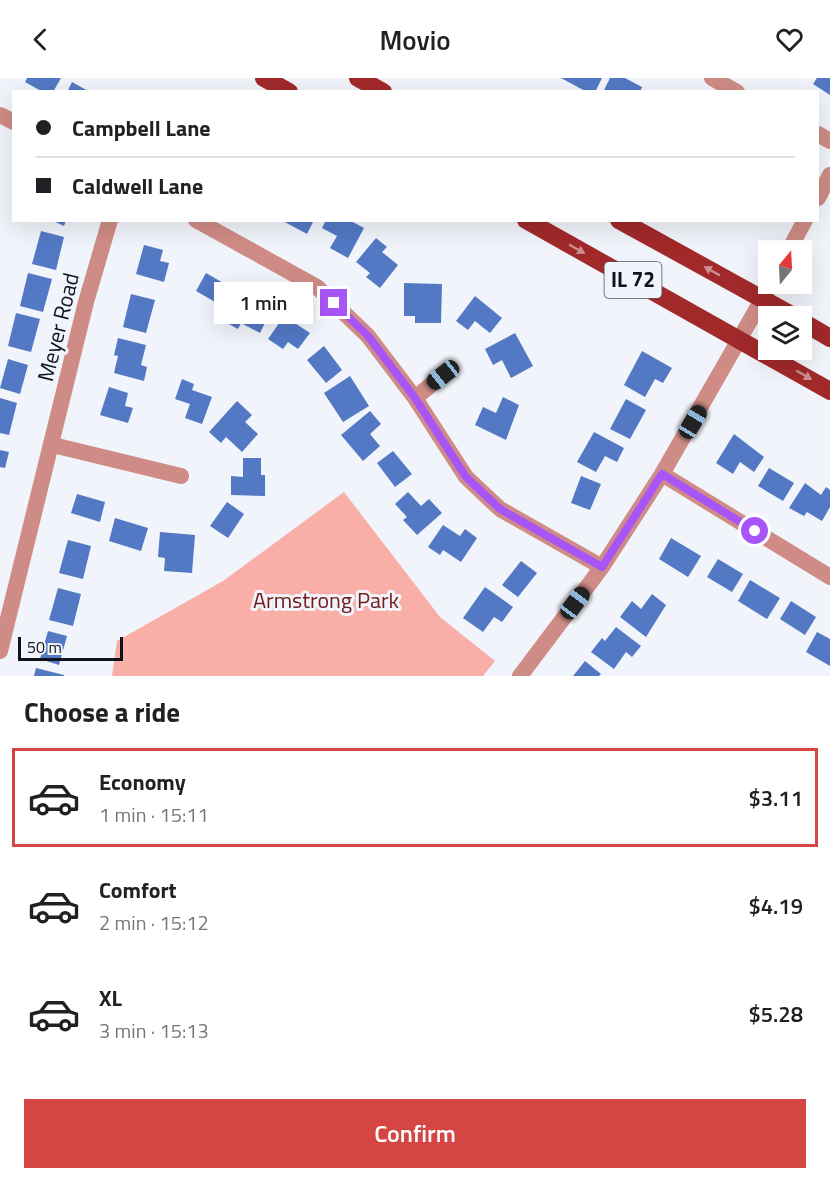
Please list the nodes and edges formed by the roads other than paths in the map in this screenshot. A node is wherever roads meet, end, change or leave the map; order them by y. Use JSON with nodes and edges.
{"nodes":[{"id":1,"x":264,"y":78,"type":"edge"},
{"id":2,"x":712,"y":78,"type":"edge"},
{"id":3,"x":285,"y":90,"type":"edge"},
{"id":4,"x":733,"y":90,"type":"edge"},
{"id":5,"x":830,"y":175,"type":"edge"},
{"id":6,"x":819,"y":196,"type":"edge"},
{"id":7,"x":109,"y":222,"type":"edge"},
{"id":8,"x":200,"y":222,"type":"edge"},
{"id":9,"x":530,"y":222,"type":"edge"},
{"id":10,"x":623,"y":222,"type":"edge"},
{"id":11,"x":805,"y":222,"type":"edge"},
{"id":12,"x":795,"y":240,"type":"edge"},
{"id":13,"x":758,"y":287,"type":"edge"},
{"id":14,"x":765,"y":294,"type":"edge"},
{"id":15,"x":770,"y":294,"type":"edge"},
{"id":16,"x":783,"y":306,"type":"edge"},
{"id":17,"x":812,"y":327,"type":"edge"},
{"id":18,"x":830,"y":338,"type":"edge"},
{"id":19,"x":741,"y":339,"type":"junction"},
{"id":20,"x":443,"y":375,"type":"dead end"},
{"id":21,"x":830,"y":391,"type":"edge"},
{"id":22,"x":415,"y":398,"type":"junction"},
{"id":23,"x":52,"y":445,"type":"junction"},
{"id":24,"x":662,"y":474,"type":"junction"},
{"id":25,"x":181,"y":476,"type":"dead end"},
{"id":26,"x":602,"y":567,"type":"junction"},
{"id":27,"x":830,"y":577,"type":"edge"},
{"id":28,"x":0,"y":651,"type":"edge"},
{"id":29,"x":520,"y":676,"type":"edge"}],
"edges":[{"from":1,"to":3,"type":"main road"},
{"from":2,"to":4,"type":"street"},
{"from":5,"to":6,"type":"street"},
{"from":7,"to":23,"type":"street","name":"Meyer Road"},
{"from":8,"to":22,"type":"street"},
{"from":9,"to":19,"type":"main road","number":"IL 72","one_way":true},
{"from":13,"to":10,"type":"main road","number":"IL 72","one_way":true},
{"from":11,"to":12,"type":"street"},
{"from":14,"to":19,"type":"street"},
{"from":15,"to":16,"type":"main road","number":"IL 72"},
{"from":17,"to":18,"type":"main road"},
{"from":19,"to":21,"type":"main road","number":"IL 72","one_way":true},
{"from":19,"to":24,"type":"street"},
{"from":20,"to":22,"type":"street"},
{"from":22,"to":26,"type":"street"},
{"from":23,"to":25,"type":"street"},
{"from":23,"to":28,"type":"street","name":"Meyer Road"},
{"from":24,"to":26,"type":"street"},
{"from":24,"to":27,"type":"street"},
{"from":26,"to":29,"type":"street"}]}
